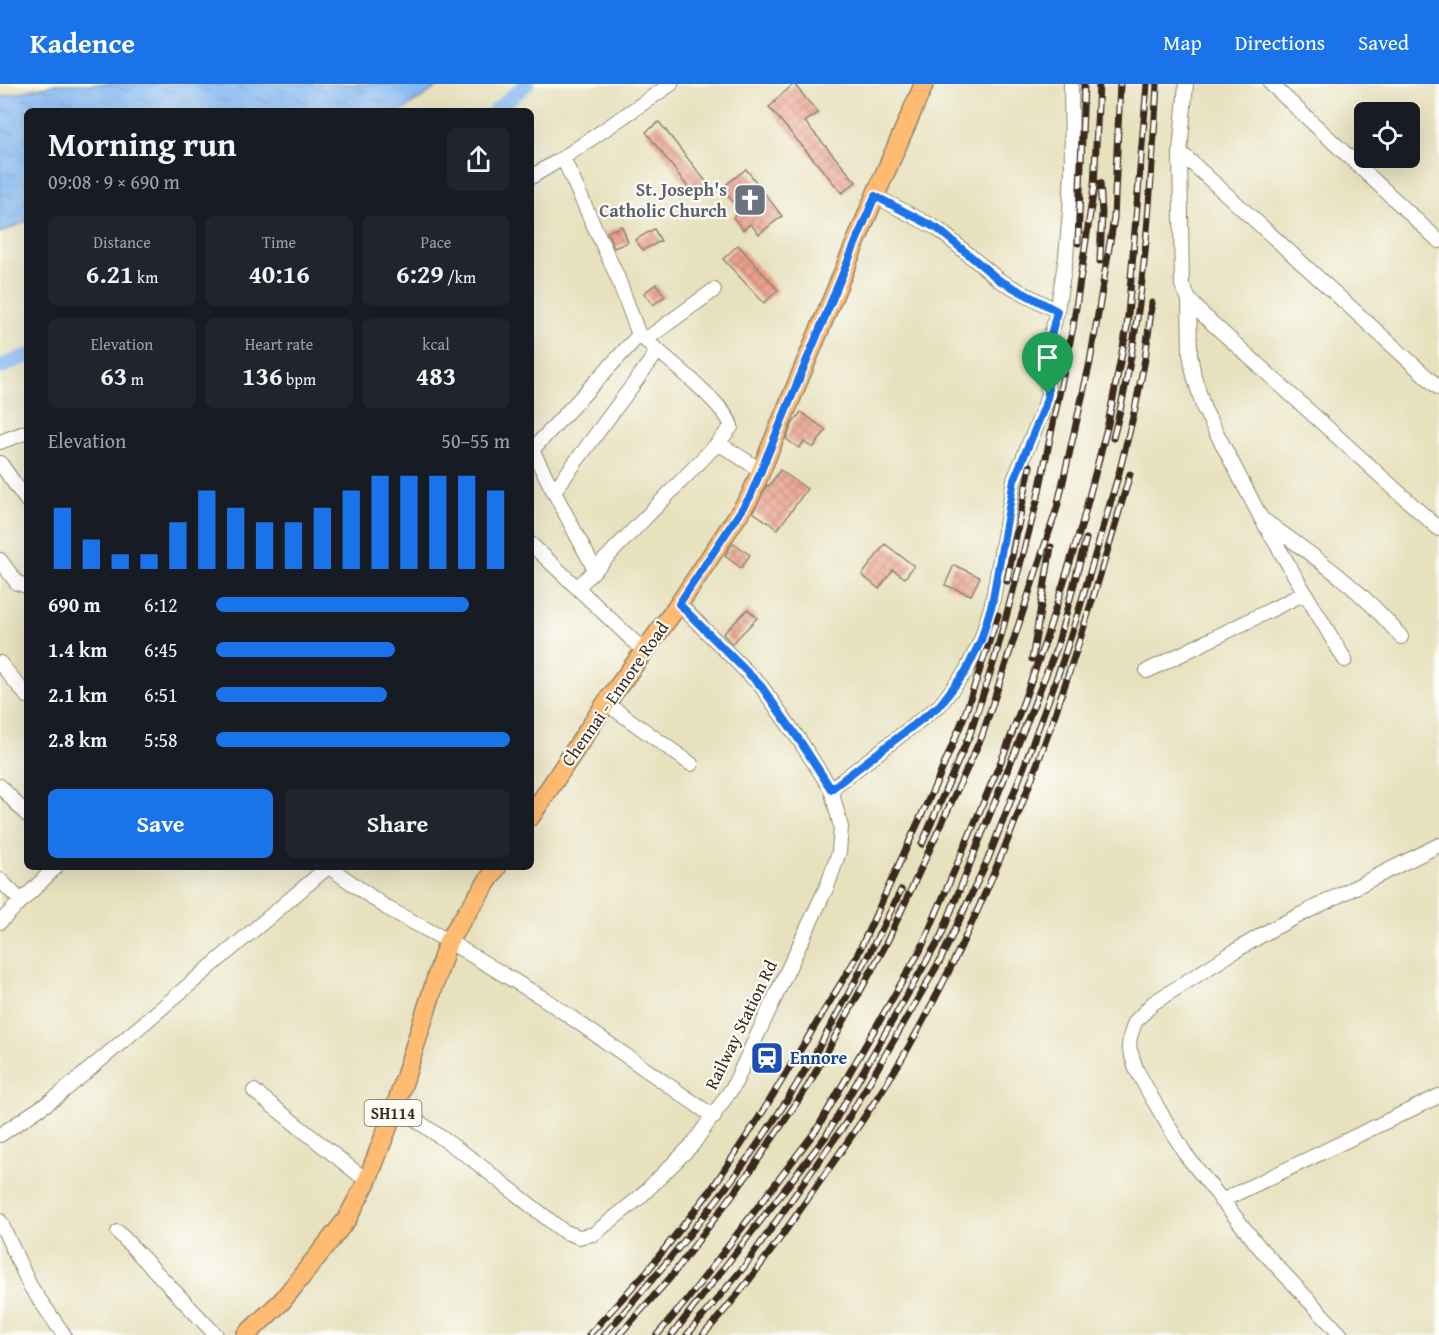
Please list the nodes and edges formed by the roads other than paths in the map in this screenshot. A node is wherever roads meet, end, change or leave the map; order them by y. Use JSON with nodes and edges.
{"nodes":[{"id":1,"x":671,"y":84,"type":"edge"},
{"id":2,"x":924,"y":84,"type":"edge"},
{"id":3,"x":1071,"y":84,"type":"edge"},
{"id":4,"x":1186,"y":84,"type":"edge"},
{"id":5,"x":1271,"y":84,"type":"edge"},
{"id":6,"x":1180,"y":152,"type":"junction"},
{"id":7,"x":563,"y":158,"type":"junction"},
{"id":8,"x":534,"y":175,"type":"edge"},
{"id":9,"x":875,"y":196,"type":"junction"},
{"id":10,"x":1439,"y":241,"type":"edge"},
{"id":11,"x":714,"y":290,"type":"dead end"},
{"id":12,"x":1189,"y":299,"type":"junction"},
{"id":13,"x":1057,"y":311,"type":"junction"},
{"id":14,"x":642,"y":338,"type":"junction"},
{"id":15,"x":658,"y":351,"type":"junction"},
{"id":16,"x":1439,"y":388,"type":"edge"},
{"id":17,"x":24,"y":433,"type":"edge"},
{"id":18,"x":0,"y":442,"type":"edge"},
{"id":19,"x":718,"y":443,"type":"junction"},
{"id":20,"x":534,"y":447,"type":"edge"},
{"id":21,"x":534,"y":455,"type":"edge"},
{"id":22,"x":0,"y":463,"type":"edge"},
{"id":23,"x":762,"y":471,"type":"junction"},
{"id":24,"x":554,"y":491,"type":"junction"},
{"id":25,"x":24,"y":497,"type":"edge"},
{"id":26,"x":1261,"y":518,"type":"junction"},
{"id":27,"x":1439,"y":529,"type":"edge"},
{"id":28,"x":534,"y":547,"type":"edge"},
{"id":29,"x":0,"y":560,"type":"edge"},
{"id":30,"x":595,"y":570,"type":"junction"},
{"id":31,"x":24,"y":585,"type":"edge"},
{"id":32,"x":578,"y":587,"type":"junction"},
{"id":33,"x":1305,"y":593,"type":"junction"},
{"id":34,"x":679,"y":604,"type":"junction"},
{"id":35,"x":1401,"y":637,"type":"dead end"},
{"id":36,"x":644,"y":651,"type":"junction"},
{"id":37,"x":1345,"y":660,"type":"dead end"},
{"id":38,"x":0,"y":663,"type":"edge"},
{"id":39,"x":1148,"y":671,"type":"dead end"},
{"id":40,"x":24,"y":692,"type":"edge"},
{"id":41,"x":606,"y":704,"type":"junction"},
{"id":42,"x":691,"y":764,"type":"dead end"},
{"id":43,"x":0,"y":786,"type":"edge"},
{"id":44,"x":831,"y":789,"type":"junction"},
{"id":45,"x":24,"y":812,"type":"edge"},
{"id":46,"x":534,"y":812,"type":"edge"},
{"id":47,"x":1439,"y":845,"type":"edge"},
{"id":48,"x":53,"y":870,"type":"edge"},
{"id":49,"x":325,"y":870,"type":"edge"},
{"id":50,"x":333,"y":870,"type":"edge"},
{"id":51,"x":495,"y":870,"type":"edge"},
{"id":52,"x":0,"y":880,"type":"edge"},
{"id":53,"x":21,"y":901,"type":"junction"},
{"id":54,"x":0,"y":922,"type":"edge"},
{"id":55,"x":448,"y":940,"type":"junction"},
{"id":56,"x":254,"y":1091,"type":"dead end"},
{"id":57,"x":1439,"y":1096,"type":"edge"},
{"id":58,"x":396,"y":1106,"type":"junction"},
{"id":59,"x":714,"y":1117,"type":"junction"},
{"id":60,"x":0,"y":1135,"type":"edge"},
{"id":61,"x":367,"y":1181,"type":"junction"},
{"id":62,"x":1221,"y":1201,"type":"junction"},
{"id":63,"x":0,"y":1221,"type":"edge"},
{"id":64,"x":118,"y":1232,"type":"dead end"},
{"id":65,"x":63,"y":1335,"type":"edge"},
{"id":66,"x":216,"y":1335,"type":"edge"},
{"id":67,"x":246,"y":1335,"type":"edge"},
{"id":68,"x":1341,"y":1335,"type":"edge"}],
"edges":[{"from":1,"to":7,"type":"street"},
{"from":2,"to":9,"type":"main road","name":"Chennai - Ennore Road"},
{"from":3,"to":13,"type":"street"},
{"from":4,"to":6,"type":"street"},
{"from":5,"to":10,"type":"street"},
{"from":6,"to":12,"type":"street"},
{"from":6,"to":16,"type":"street"},
{"from":7,"to":8,"type":"street"},
{"from":7,"to":14,"type":"street"},
{"from":9,"to":13,"type":"street"},
{"from":9,"to":23,"type":"main road","name":"Chennai - Ennore Road"},
{"from":11,"to":14,"type":"street"},
{"from":12,"to":26,"type":"street"},
{"from":12,"to":27,"type":"street"},
{"from":13,"to":44,"type":"street"},
{"from":14,"to":15,"type":"street"},
{"from":14,"to":20,"type":"street"},
{"from":15,"to":19,"type":"street"},
{"from":15,"to":24,"type":"street"},
{"from":17,"to":18,"type":"street"},
{"from":19,"to":23,"type":"street"},
{"from":19,"to":30,"type":"street"},
{"from":21,"to":24,"type":"street"},
{"from":22,"to":25,"type":"street"},
{"from":23,"to":34,"type":"main road","name":"Chennai - Ennore Road"},
{"from":24,"to":30,"type":"street"},
{"from":26,"to":33,"type":"street"},
{"from":26,"to":35,"type":"street"},
{"from":28,"to":32,"type":"street"},
{"from":29,"to":31,"type":"street"},
{"from":30,"to":32,"type":"street"},
{"from":32,"to":36,"type":"street"},
{"from":33,"to":37,"type":"street"},
{"from":33,"to":39,"type":"street"},
{"from":34,"to":36,"type":"main road","name":"Chennai - Ennore Road"},
{"from":34,"to":44,"type":"street","name":"Railway Station Rd"},
{"from":36,"to":41,"type":"main road","name":"Chennai - Ennore Road"},
{"from":38,"to":40,"type":"street"},
{"from":41,"to":42,"type":"street"},
{"from":41,"to":46,"type":"main road","name":"Chennai - Ennore Road"},
{"from":43,"to":45,"type":"street"},
{"from":44,"to":59,"type":"street","name":"Railway Station Rd"},
{"from":47,"to":62,"type":"street"},
{"from":48,"to":53,"type":"street"},
{"from":49,"to":60,"type":"street"},
{"from":50,"to":55,"type":"street"},
{"from":51,"to":55,"type":"main road","number":"SH114"},
{"from":52,"to":53,"type":"street"},
{"from":53,"to":54,"type":"street"},
{"from":55,"to":58,"type":"main road","number":"SH114"},
{"from":55,"to":59,"type":"street"},
{"from":56,"to":61,"type":"street"},
{"from":57,"to":62,"type":"street"},
{"from":58,"to":59,"type":"street","name":"Railway Station Rd"},
{"from":58,"to":61,"type":"main road","number":"SH114"},
{"from":61,"to":67,"type":"main road","number":"SH114"},
{"from":62,"to":68,"type":"street"},
{"from":63,"to":65,"type":"street"},
{"from":64,"to":66,"type":"street"}]}
